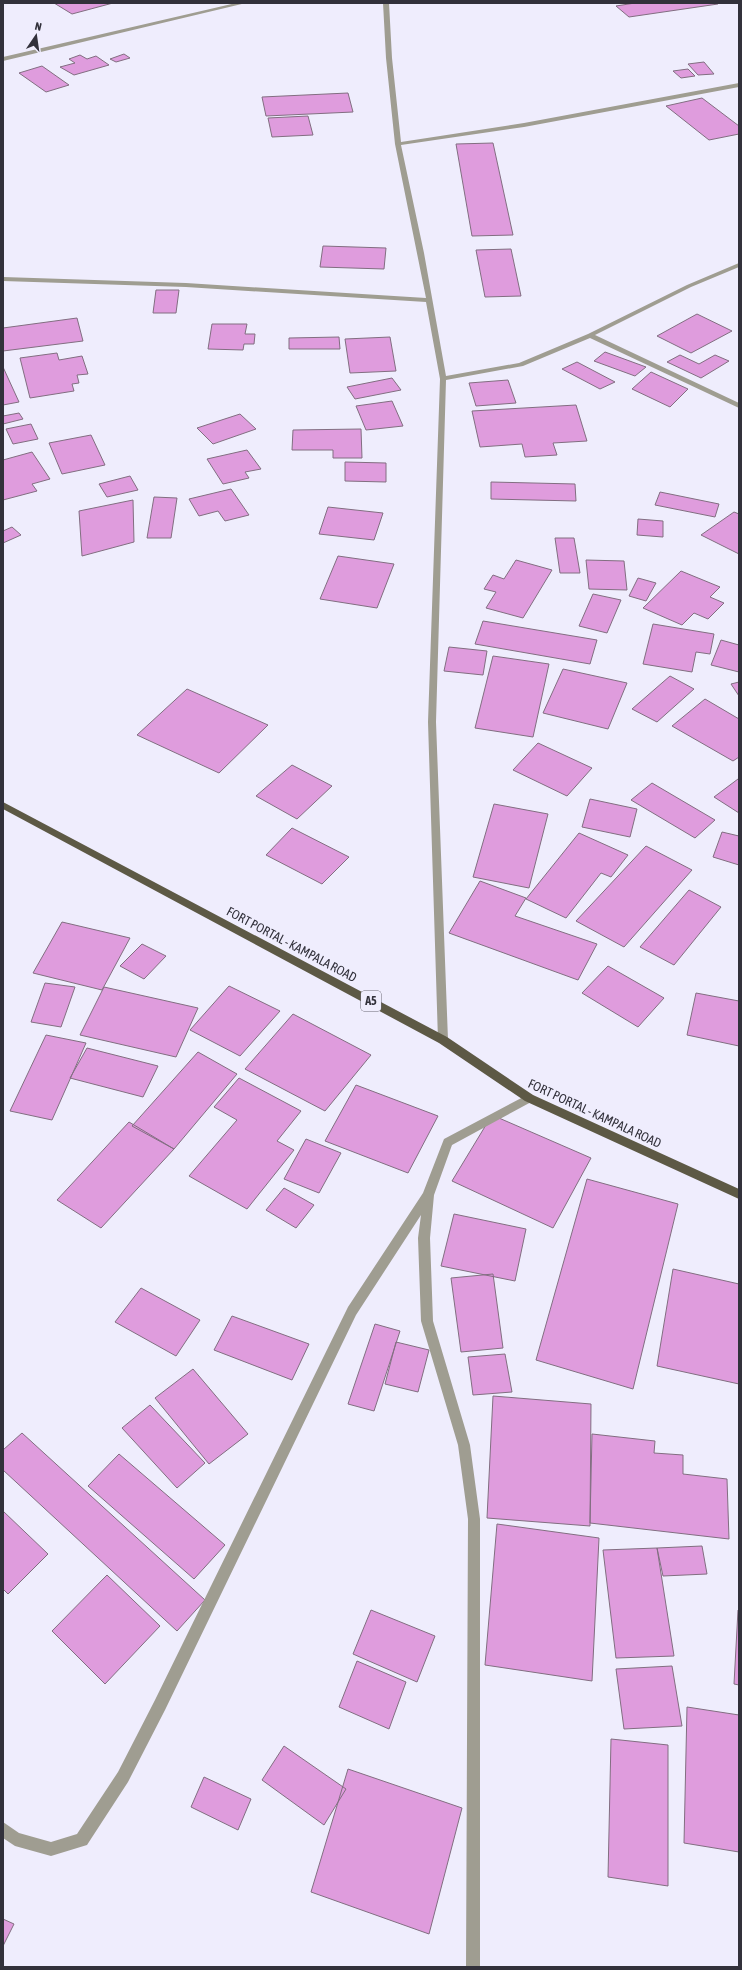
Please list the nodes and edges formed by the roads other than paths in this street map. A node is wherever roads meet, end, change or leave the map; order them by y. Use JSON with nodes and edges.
{"nodes":[{"id":1,"x":243,"y":3,"type":"edge"},
{"id":2,"x":386,"y":3,"type":"edge"},
{"id":3,"x":3,"y":59,"type":"edge"},
{"id":4,"x":739,"y":85,"type":"edge"},
{"id":5,"x":398,"y":144,"type":"junction"},
{"id":6,"x":739,"y":265,"type":"edge"},
{"id":7,"x":3,"y":279,"type":"edge"},
{"id":8,"x":429,"y":300,"type":"junction"},
{"id":9,"x":590,"y":335,"type":"junction"},
{"id":10,"x":443,"y":379,"type":"junction"},
{"id":11,"x":739,"y":406,"type":"edge"},
{"id":12,"x":3,"y":805,"type":"edge"},
{"id":13,"x":443,"y":1040,"type":"junction"},
{"id":14,"x":529,"y":1098,"type":"junction"},
{"id":15,"x":428,"y":1194,"type":"junction"},
{"id":16,"x":739,"y":1194,"type":"edge"},
{"id":17,"x":3,"y":1830,"type":"edge"},
{"id":18,"x":473,"y":1967,"type":"edge"}],
"edges":[{"from":1,"to":3,"type":"street"},
{"from":2,"to":5,"type":"street"},
{"from":4,"to":5,"type":"street"},
{"from":5,"to":8,"type":"street"},
{"from":6,"to":9,"type":"street"},
{"from":7,"to":8,"type":"street"},
{"from":8,"to":10,"type":"street"},
{"from":9,"to":10,"type":"street"},
{"from":9,"to":11,"type":"street"},
{"from":10,"to":13,"type":"street"},
{"from":12,"to":13,"type":"main road","name":"FORT PORTAL - KAMPALA ROAD","number":"A5"},
{"from":13,"to":14,"type":"main road","name":"FORT PORTAL - KAMPALA ROAD","number":"A5"},
{"from":14,"to":15,"type":"street"},
{"from":14,"to":16,"type":"main road","name":"FORT PORTAL - KAMPALA ROAD","number":"A5"},
{"from":15,"to":17,"type":"street"},
{"from":15,"to":18,"type":"street"}]}
